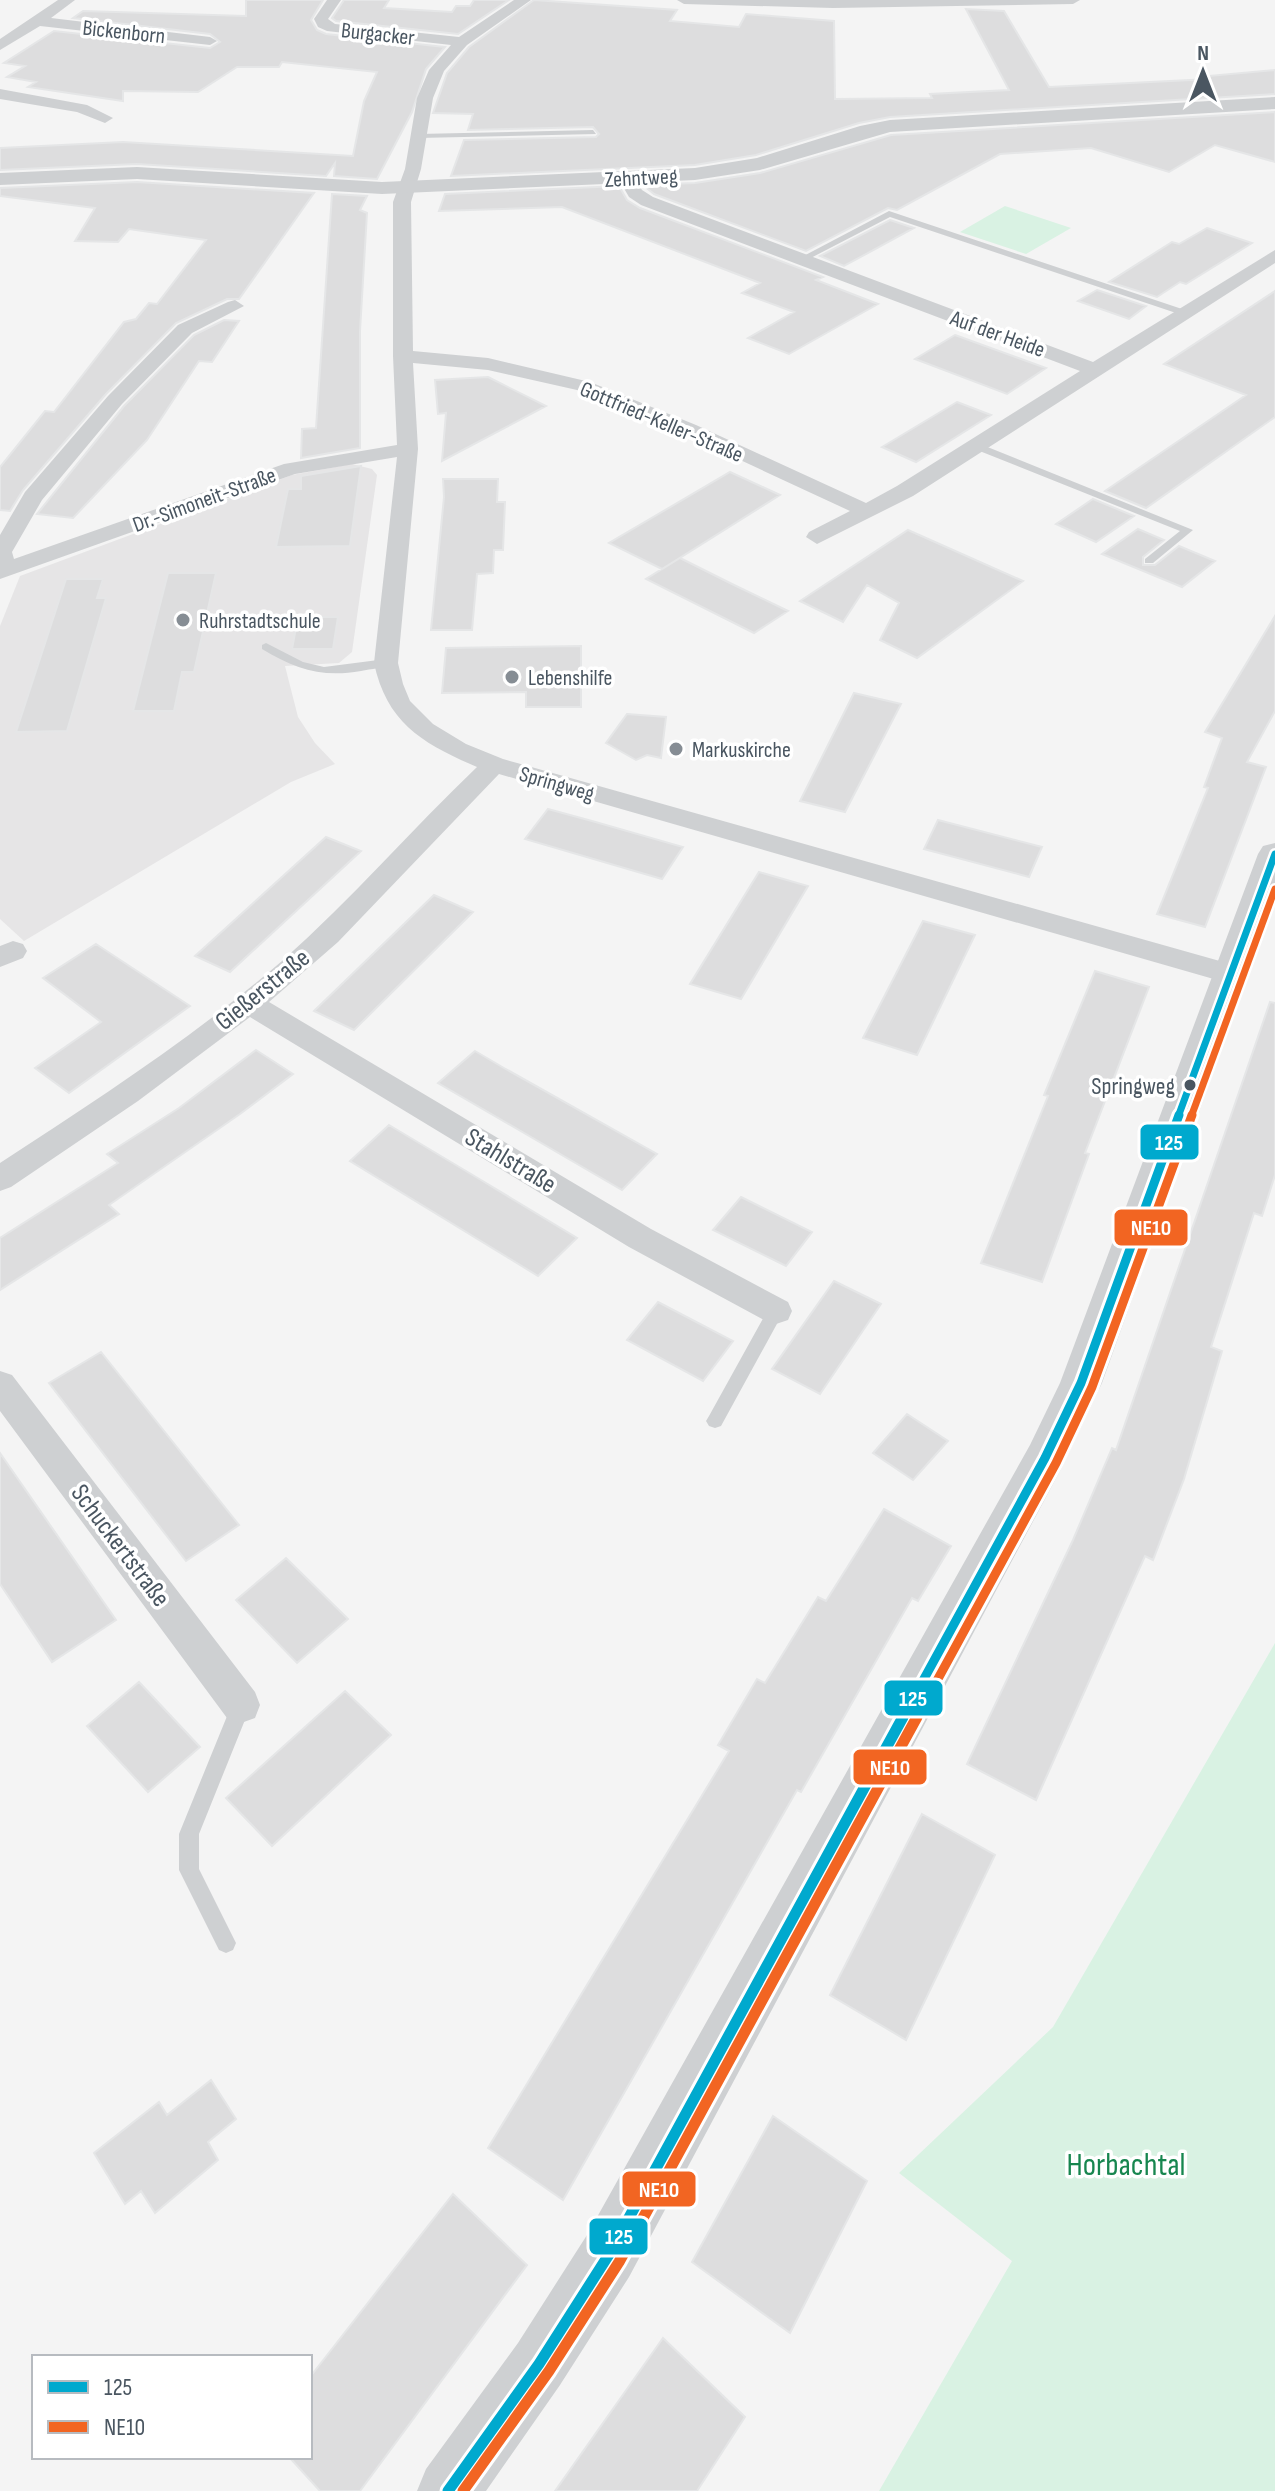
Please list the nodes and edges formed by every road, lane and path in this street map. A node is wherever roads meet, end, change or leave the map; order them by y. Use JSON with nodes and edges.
{"nodes":[{"id":1,"x":68,"y":0,"type":"edge"},
{"id":2,"x":334,"y":0,"type":"edge"},
{"id":3,"x":524,"y":0,"type":"edge"},
{"id":4,"x":684,"y":0,"type":"edge"},
{"id":5,"x":1073,"y":0,"type":"edge"},
{"id":6,"x":37,"y":21,"type":"junction"},
{"id":7,"x":210,"y":41,"type":"dead end"},
{"id":8,"x":462,"y":42,"type":"junction"},
{"id":9,"x":0,"y":46,"type":"edge"},
{"id":10,"x":0,"y":94,"type":"edge"},
{"id":11,"x":1275,"y":103,"type":"edge"},
{"id":12,"x":105,"y":118,"type":"dead end"},
{"id":13,"x":593,"y":132,"type":"dead end"},
{"id":14,"x":418,"y":136,"type":"junction"},
{"id":15,"x":626,"y":178,"type":"junction"},
{"id":16,"x":0,"y":179,"type":"edge"},
{"id":17,"x":406,"y":187,"type":"junction"},
{"id":18,"x":1275,"y":255,"type":"edge"},
{"id":19,"x":800,"y":260,"type":"junction"},
{"id":20,"x":235,"y":306,"type":"dead end"},
{"id":21,"x":1185,"y":313,"type":"junction"},
{"id":22,"x":403,"y":356,"type":"junction"},
{"id":23,"x":1096,"y":370,"type":"junction"},
{"id":24,"x":976,"y":446,"type":"junction"},
{"id":25,"x":408,"y":449,"type":"junction"},
{"id":26,"x":864,"y":510,"type":"junction"},
{"id":27,"x":817,"y":537,"type":"dead end"},
{"id":28,"x":1149,"y":561,"type":"dead end"},
{"id":29,"x":3,"y":571,"type":"edge"},
{"id":30,"x":266,"y":647,"type":"dead end"},
{"id":31,"x":386,"y":663,"type":"junction"},
{"id":32,"x":494,"y":765,"type":"junction"},
{"id":33,"x":1275,"y":854,"type":"edge"},
{"id":34,"x":1231,"y":974,"type":"junction"},
{"id":35,"x":248,"y":1003,"type":"junction"},
{"id":36,"x":0,"y":1179,"type":"edge"},
{"id":37,"x":776,"y":1311,"type":"joint"},
{"id":38,"x":0,"y":1385,"type":"edge"},
{"id":39,"x":715,"y":1421,"type":"dead end"},
{"id":40,"x":241,"y":1705,"type":"joint"},
{"id":41,"x":226,"y":1943,"type":"dead end"},
{"id":42,"x":448,"y":2491,"type":"edge"}],
"edges":[{"from":1,"to":6,"type":"street","name":"Bickenborn"},
{"from":2,"to":8,"type":"street","name":"Burgacker"},
{"from":3,"to":8,"type":"street","name":"Springweg"},
{"from":4,"to":5,"type":"street"},
{"from":6,"to":7,"type":"street","name":"Bickenborn"},
{"from":6,"to":9,"type":"street","name":"Bickenborn"},
{"from":8,"to":14,"type":"street","name":"Springweg"},
{"from":10,"to":12,"type":"street"},
{"from":11,"to":15,"type":"street","name":"Zehntweg"},
{"from":13,"to":14,"type":"lane"},
{"from":14,"to":17,"type":"street","name":"Springweg"},
{"from":15,"to":17,"type":"street","name":"Zehntweg"},
{"from":15,"to":19,"type":"street","name":"Auf der Heide"},
{"from":16,"to":17,"type":"street","name":"Zehntweg"},
{"from":17,"to":22,"type":"street","name":"Springweg"},
{"from":18,"to":21,"type":"street"},
{"from":19,"to":21,"type":"lane"},
{"from":19,"to":23,"type":"street","name":"Auf der Heide"},
{"from":20,"to":29,"type":"street","name":"Dr.-Simoneit-Straße"},
{"from":21,"to":23,"type":"street"},
{"from":22,"to":25,"type":"street","name":"Springweg"},
{"from":22,"to":26,"type":"street","name":"Gottfried-Keller-Straße"},
{"from":23,"to":24,"type":"street"},
{"from":24,"to":26,"type":"street"},
{"from":24,"to":28,"type":"lane"},
{"from":25,"to":29,"type":"street","name":"Dr.-Simoneit-Straße"},
{"from":25,"to":31,"type":"street","name":"Springweg"},
{"from":26,"to":27,"type":"street"},
{"from":30,"to":31,"type":"lane"},
{"from":31,"to":32,"type":"street","name":"Springweg"},
{"from":32,"to":34,"type":"street","name":"Springweg"},
{"from":32,"to":35,"type":"street","name":"Gießerstraße"},
{"from":33,"to":34,"type":"street"},
{"from":34,"to":42,"type":"street"},
{"from":35,"to":36,"type":"street","name":"Gießerstraße"},
{"from":35,"to":37,"type":"street","name":"Stahlstraße"},
{"from":37,"to":39,"type":"lane"},
{"from":38,"to":40,"type":"street","name":"Schuckertstraße"},
{"from":40,"to":41,"type":"lane"}]}
